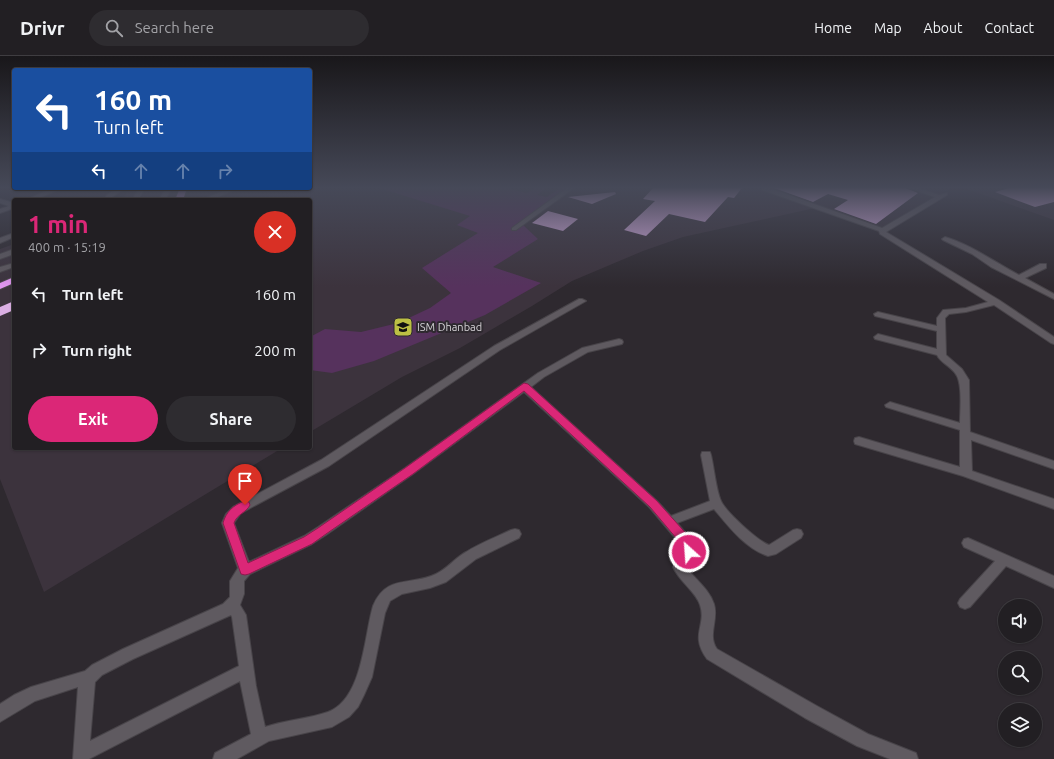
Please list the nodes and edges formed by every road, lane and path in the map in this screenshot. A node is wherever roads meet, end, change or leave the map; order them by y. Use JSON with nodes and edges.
{"nodes":[{"id":1,"x":525,"y":221,"type":"edge"},
{"id":2,"x":856,"y":221,"type":"edge"},
{"id":3,"x":898,"y":221,"type":"edge"},
{"id":4,"x":514,"y":229,"type":"dead end"},
{"id":5,"x":883,"y":230,"type":"junction"},
{"id":6,"x":12,"y":236,"type":"edge"},
{"id":7,"x":945,"y":239,"type":"dead end"},
{"id":8,"x":0,"y":241,"type":"edge"},
{"id":9,"x":12,"y":252,"type":"edge"},
{"id":10,"x":0,"y":256,"type":"edge"},
{"id":11,"x":12,"y":266,"type":"edge"},
{"id":12,"x":1042,"y":266,"type":"dead end"},
{"id":13,"x":0,"y":270,"type":"edge"},
{"id":14,"x":12,"y":277,"type":"edge"},
{"id":15,"x":1019,"y":278,"type":"junction"},
{"id":16,"x":0,"y":281,"type":"edge"},
{"id":17,"x":12,"y":281,"type":"edge"},
{"id":18,"x":0,"y":286,"type":"edge"},
{"id":19,"x":1054,"y":297,"type":"edge"},
{"id":20,"x":582,"y":301,"type":"dead end"},
{"id":21,"x":996,"y":302,"type":"junction"},
{"id":22,"x":878,"y":314,"type":"dead end"},
{"id":23,"x":942,"y":330,"type":"junction"},
{"id":24,"x":878,"y":337,"type":"dead end"},
{"id":25,"x":1054,"y":340,"type":"edge"},
{"id":26,"x":619,"y":342,"type":"dead end"},
{"id":27,"x":942,"y":353,"type":"junction"},
{"id":28,"x":524,"y":386,"type":"junction"},
{"id":29,"x":890,"y":404,"type":"dead end"},
{"id":30,"x":965,"y":431,"type":"junction"},
{"id":31,"x":859,"y":441,"type":"dead end"},
{"id":32,"x":706,"y":455,"type":"dead end"},
{"id":33,"x":1054,"y":464,"type":"edge"},
{"id":34,"x":966,"y":473,"type":"junction"},
{"id":35,"x":716,"y":503,"type":"junction"},
{"id":36,"x":1054,"y":504,"type":"edge"},
{"id":37,"x":668,"y":522,"type":"junction"},
{"id":38,"x":515,"y":534,"type":"dead end"},
{"id":39,"x":797,"y":534,"type":"dead end"},
{"id":40,"x":968,"y":544,"type":"dead end"},
{"id":41,"x":1004,"y":560,"type":"junction"},
{"id":42,"x":245,"y":570,"type":"junction"},
{"id":43,"x":1054,"y":582,"type":"edge"},
{"id":44,"x":965,"y":603,"type":"dead end"},
{"id":45,"x":232,"y":605,"type":"junction"},
{"id":46,"x":247,"y":670,"type":"junction"},
{"id":47,"x":90,"y":677,"type":"junction"},
{"id":48,"x":2,"y":708,"type":"edge"},
{"id":49,"x":260,"y":738,"type":"junction"},
{"id":50,"x":82,"y":756,"type":"edge"},
{"id":51,"x":221,"y":759,"type":"edge"},
{"id":52,"x":910,"y":759,"type":"edge"}],
"edges":[{"from":1,"to":4,"type":"street"},
{"from":2,"to":5,"type":"street"},
{"from":3,"to":5,"type":"street"},
{"from":5,"to":21,"type":"street"},
{"from":6,"to":8,"type":"street"},
{"from":7,"to":15,"type":"street"},
{"from":9,"to":10,"type":"street"},
{"from":11,"to":13,"type":"street"},
{"from":12,"to":15,"type":"street"},
{"from":14,"to":16,"type":"highway"},
{"from":15,"to":19,"type":"street"},
{"from":17,"to":18,"type":"highway"},
{"from":20,"to":42,"type":"street"},
{"from":21,"to":23,"type":"street"},
{"from":21,"to":25,"type":"street"},
{"from":22,"to":23,"type":"street"},
{"from":23,"to":27,"type":"street"},
{"from":24,"to":27,"type":"street"},
{"from":26,"to":28,"type":"street"},
{"from":27,"to":30,"type":"street"},
{"from":28,"to":37,"type":"street"},
{"from":28,"to":42,"type":"street"},
{"from":29,"to":30,"type":"street"},
{"from":30,"to":33,"type":"street"},
{"from":30,"to":34,"type":"street"},
{"from":31,"to":34,"type":"street"},
{"from":32,"to":35,"type":"street"},
{"from":34,"to":36,"type":"street"},
{"from":35,"to":37,"type":"street"},
{"from":35,"to":39,"type":"street"},
{"from":37,"to":52,"type":"street"},
{"from":38,"to":49,"type":"street"},
{"from":40,"to":41,"type":"street"},
{"from":41,"to":43,"type":"street"},
{"from":41,"to":44,"type":"street"},
{"from":42,"to":45,"type":"street"},
{"from":45,"to":46,"type":"street"},
{"from":45,"to":47,"type":"street"},
{"from":46,"to":49,"type":"street"},
{"from":46,"to":50,"type":"street"},
{"from":47,"to":48,"type":"street"},
{"from":47,"to":50,"type":"street"},
{"from":49,"to":51,"type":"street"}]}
